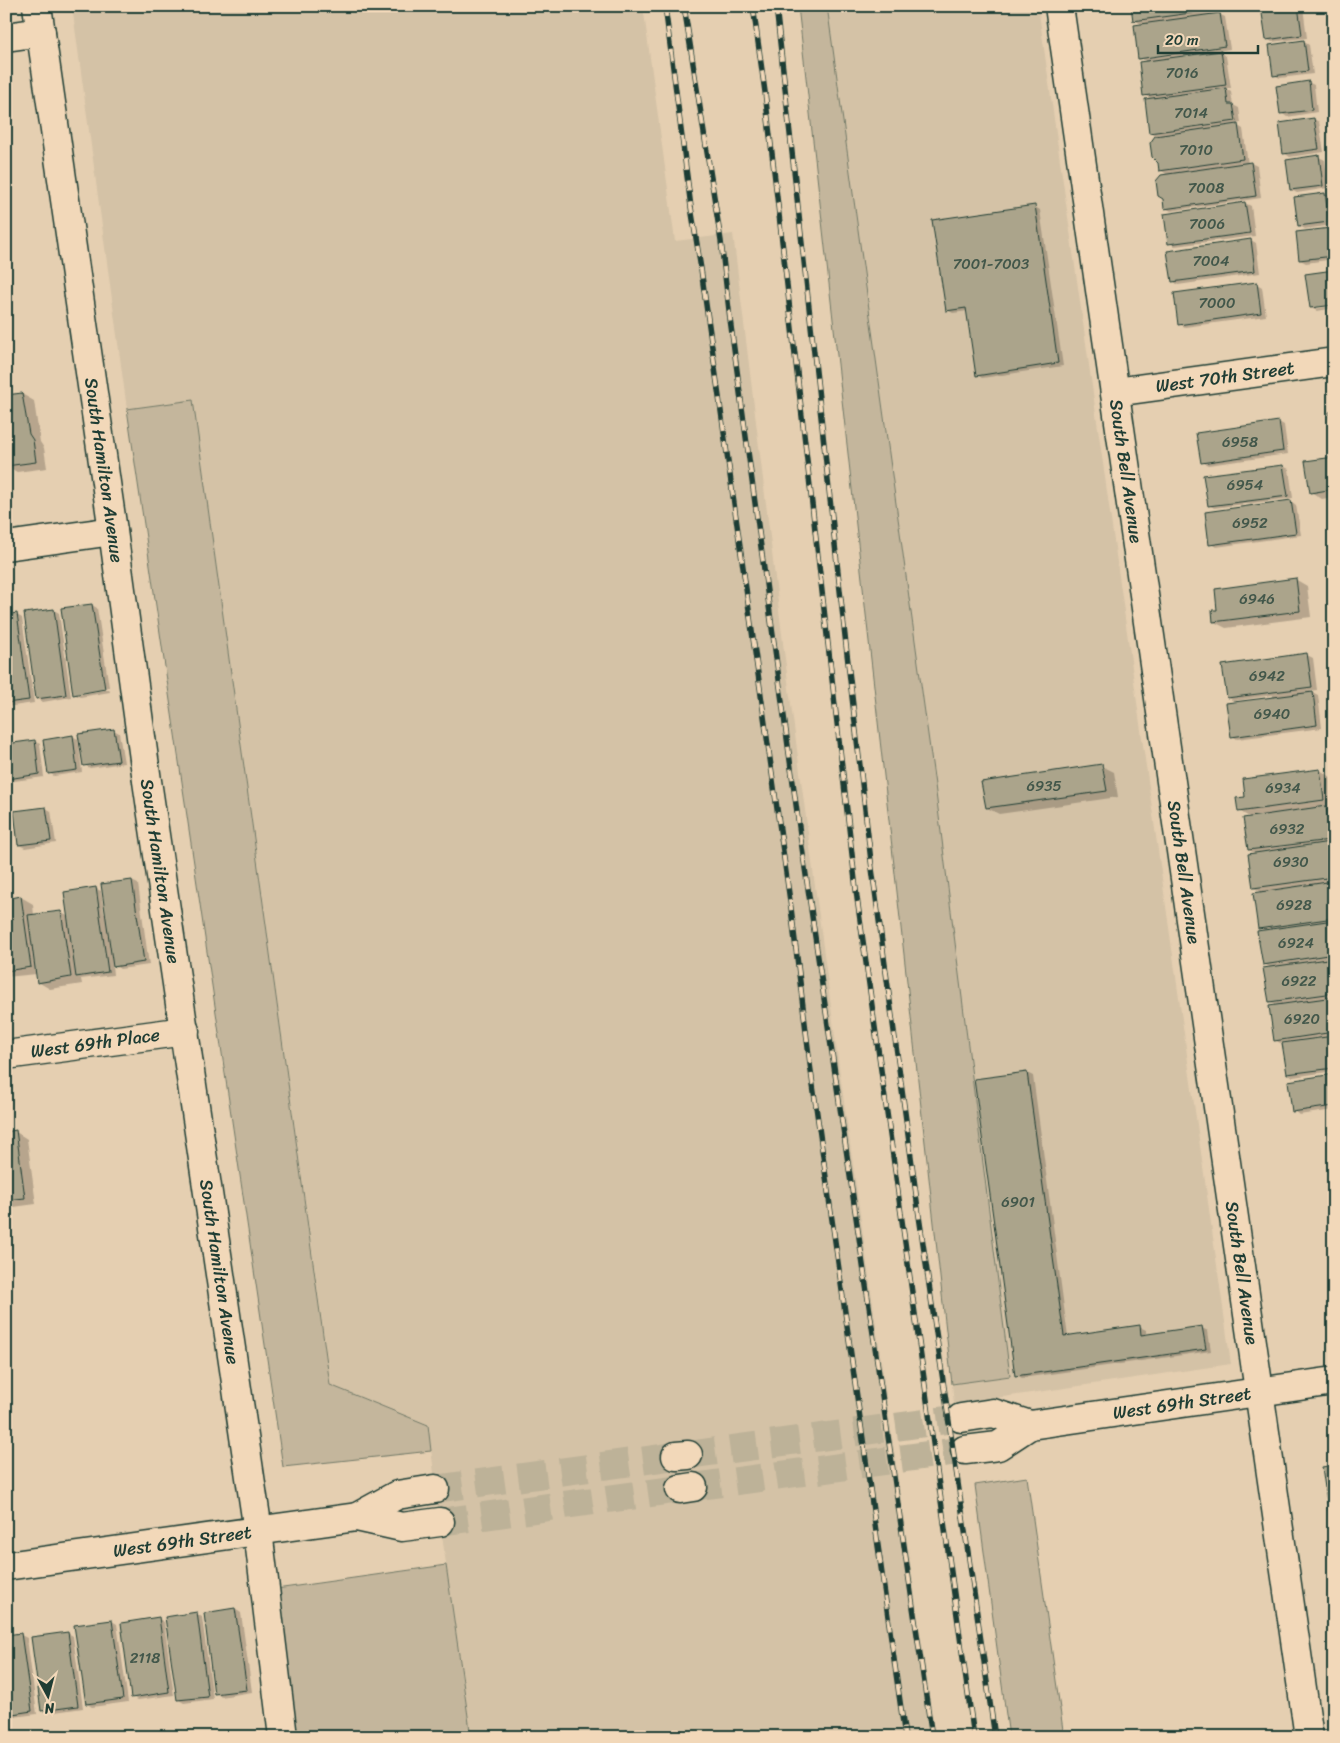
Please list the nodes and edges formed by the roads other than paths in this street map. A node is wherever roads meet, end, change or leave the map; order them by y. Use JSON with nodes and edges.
{"nodes":[{"id":1,"x":1059,"y":6,"type":"edge"},
{"id":2,"x":39,"y":19,"type":"edge"},
{"id":3,"x":6,"y":37,"type":"edge"},
{"id":4,"x":1334,"y":362,"type":"edge"},
{"id":5,"x":1116,"y":392,"type":"junction"},
{"id":6,"x":113,"y":531,"type":"junction"},
{"id":7,"x":6,"y":546,"type":"edge"},
{"id":8,"x":185,"y":1031,"type":"junction"},
{"id":9,"x":6,"y":1055,"type":"edge"},
{"id":10,"x":1334,"y":1381,"type":"edge"},
{"id":11,"x":1260,"y":1392,"type":"junction"},
{"id":12,"x":961,"y":1418,"type":"tunnel mouth"},
{"id":13,"x":1030,"y":1425,"type":"junction"},
{"id":14,"x":966,"y":1450,"type":"tunnel mouth"},
{"id":15,"x":435,"y":1489,"type":"tunnel mouth"},
{"id":16,"x":357,"y":1517,"type":"junction"},
{"id":17,"x":440,"y":1522,"type":"tunnel mouth"},
{"id":18,"x":258,"y":1531,"type":"junction"},
{"id":19,"x":6,"y":1566,"type":"edge"},
{"id":20,"x":283,"y":1737,"type":"edge"},
{"id":21,"x":1309,"y":1737,"type":"edge"}],
"edges":[{"from":1,"to":5,"type":"street","name":"South Bell Avenue"},
{"from":2,"to":3,"type":"street"},
{"from":2,"to":6,"type":"street","name":"South Hamilton Avenue"},
{"from":4,"to":5,"type":"street","name":"West 70th Street"},
{"from":5,"to":11,"type":"street","name":"South Bell Avenue"},
{"from":6,"to":7,"type":"street"},
{"from":6,"to":8,"type":"street","name":"South Hamilton Avenue"},
{"from":8,"to":9,"type":"street","name":"West 69th Place"},
{"from":8,"to":18,"type":"street","name":"South Hamilton Avenue"},
{"from":10,"to":11,"type":"street","name":"West 69th Street"},
{"from":11,"to":13,"type":"street","name":"West 69th Street"},
{"from":11,"to":21,"type":"street","name":"South Bell Avenue"},
{"from":12,"to":13,"type":"street","name":"West 69th Street"},
{"from":13,"to":14,"type":"street","name":"West 69th Street"},
{"from":15,"to":16,"type":"street","name":"West 69th Street"},
{"from":16,"to":17,"type":"street","name":"West 69th Street"},
{"from":16,"to":18,"type":"street","name":"West 69th Street"},
{"from":18,"to":19,"type":"street","name":"West 69th Street"},
{"from":18,"to":20,"type":"street","name":"South Hamilton Avenue"}]}
